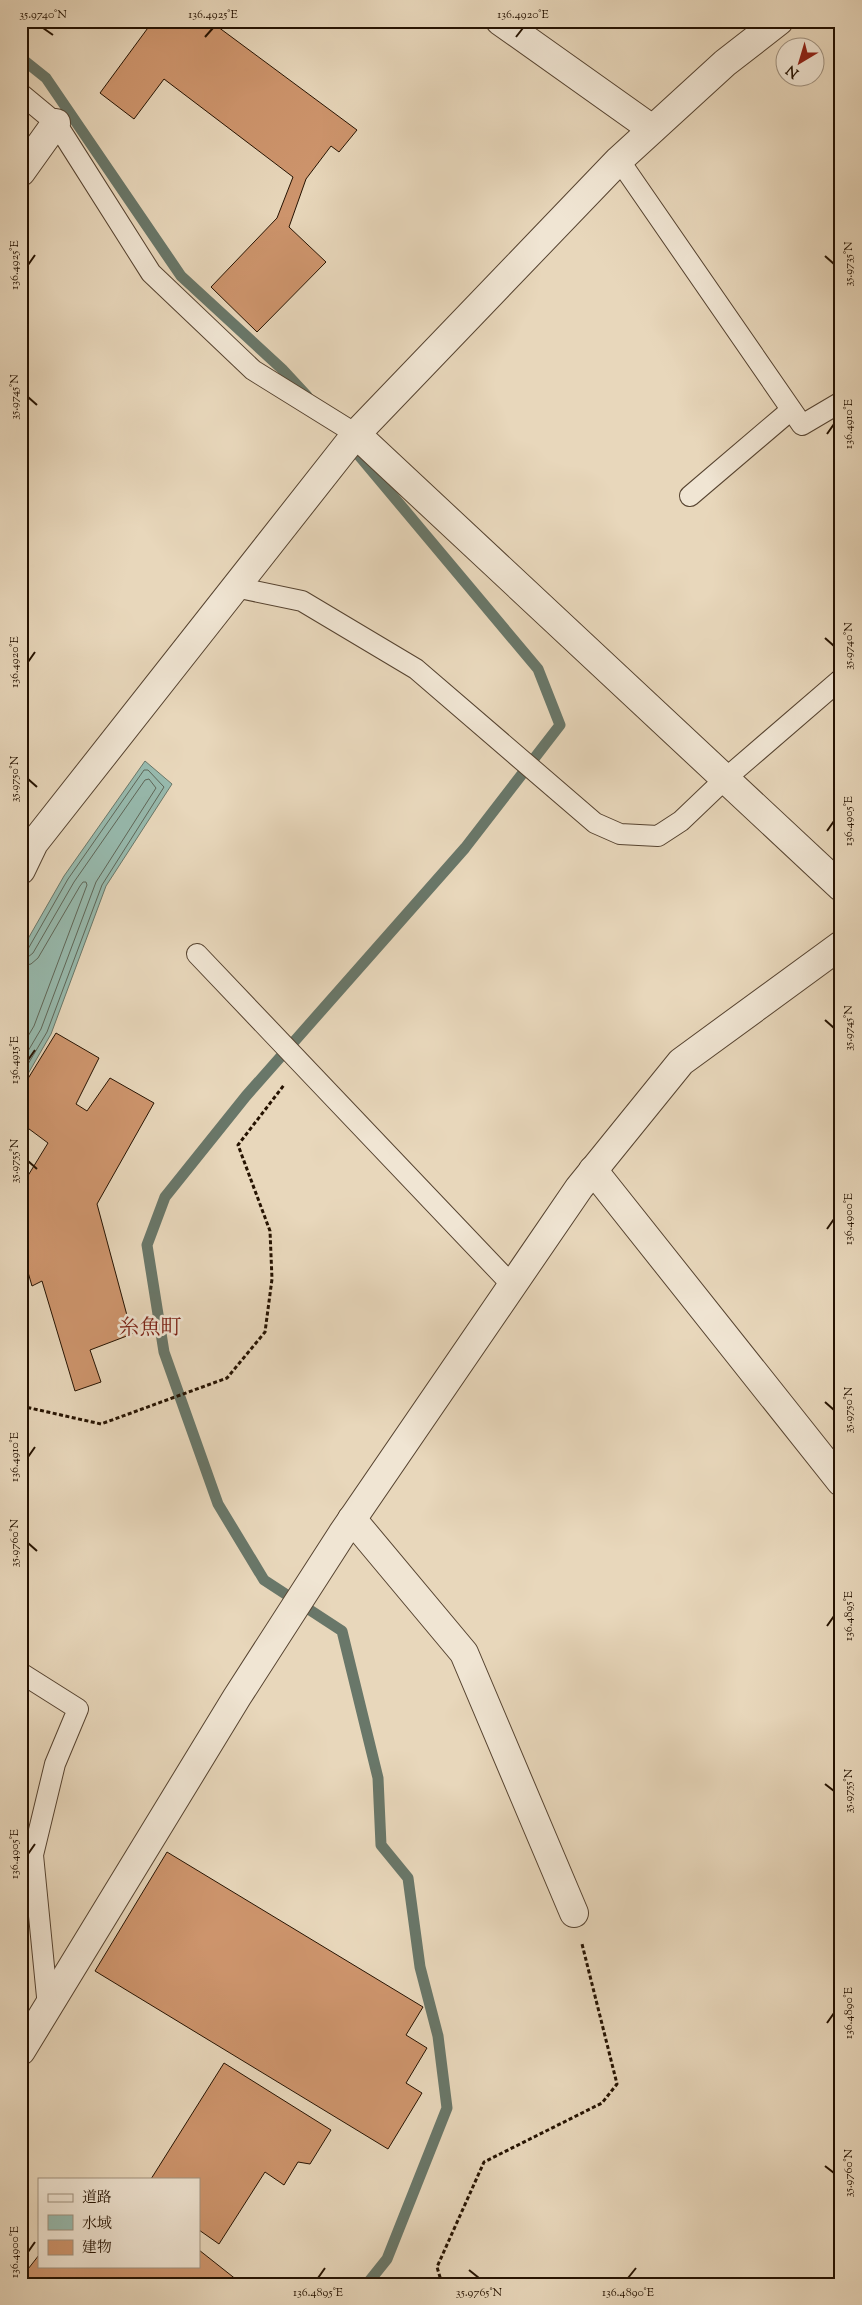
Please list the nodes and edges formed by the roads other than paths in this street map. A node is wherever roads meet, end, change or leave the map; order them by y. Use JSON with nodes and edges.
{"nodes":[{"id":1,"x":500,"y":21,"type":"edge"},
{"id":2,"x":779,"y":21,"type":"edge"},
{"id":3,"x":21,"y":94,"type":"edge"},
{"id":4,"x":56,"y":123,"type":"junction"},
{"id":5,"x":652,"y":129,"type":"junction"},
{"id":6,"x":619,"y":160,"type":"junction"},
{"id":7,"x":21,"y":172,"type":"edge"},
{"id":8,"x":841,"y":402,"type":"edge"},
{"id":9,"x":791,"y":410,"type":"junction"},
{"id":10,"x":356,"y":434,"type":"junction"},
{"id":11,"x":690,"y":496,"type":"dead end"},
{"id":12,"x":235,"y":588,"type":"junction"},
{"id":13,"x":841,"y":679,"type":"edge"},
{"id":14,"x":725,"y":779,"type":"junction"},
{"id":15,"x":27,"y":838,"type":"edge"},
{"id":16,"x":21,"y":870,"type":"edge"},
{"id":17,"x":841,"y":888,"type":"edge"},
{"id":18,"x":841,"y":945,"type":"edge"},
{"id":19,"x":197,"y":954,"type":"dead end"},
{"id":20,"x":593,"y":1170,"type":"junction"},
{"id":21,"x":512,"y":1285,"type":"junction"},
{"id":22,"x":841,"y":1482,"type":"edge"},
{"id":23,"x":352,"y":1520,"type":"junction"},
{"id":24,"x":21,"y":1673,"type":"edge"},
{"id":25,"x":574,"y":1913,"type":"road end"},
{"id":26,"x":48,"y":2007,"type":"junction"},
{"id":27,"x":21,"y":2051,"type":"edge"}],
"edges":[{"from":1,"to":5,"type":"street"},
{"from":2,"to":5,"type":"street"},
{"from":3,"to":4,"type":"lane"},
{"from":4,"to":7,"type":"street"},
{"from":4,"to":10,"type":"lane"},
{"from":5,"to":6,"type":"street"},
{"from":6,"to":9,"type":"lane"},
{"from":6,"to":10,"type":"street"},
{"from":8,"to":9,"type":"lane"},
{"from":9,"to":11,"type":"lane"},
{"from":10,"to":12,"type":"street"},
{"from":10,"to":14,"type":"street"},
{"from":12,"to":14,"type":"lane"},
{"from":12,"to":15,"type":"street"},
{"from":13,"to":14,"type":"lane"},
{"from":14,"to":17,"type":"street"},
{"from":15,"to":16,"type":"street"},
{"from":18,"to":20,"type":"street"},
{"from":19,"to":21,"type":"lane"},
{"from":20,"to":21,"type":"street"},
{"from":20,"to":22,"type":"street"},
{"from":21,"to":23,"type":"street"},
{"from":23,"to":25,"type":"street"},
{"from":23,"to":26,"type":"street"},
{"from":24,"to":26,"type":"lane"},
{"from":26,"to":27,"type":"street"}]}
